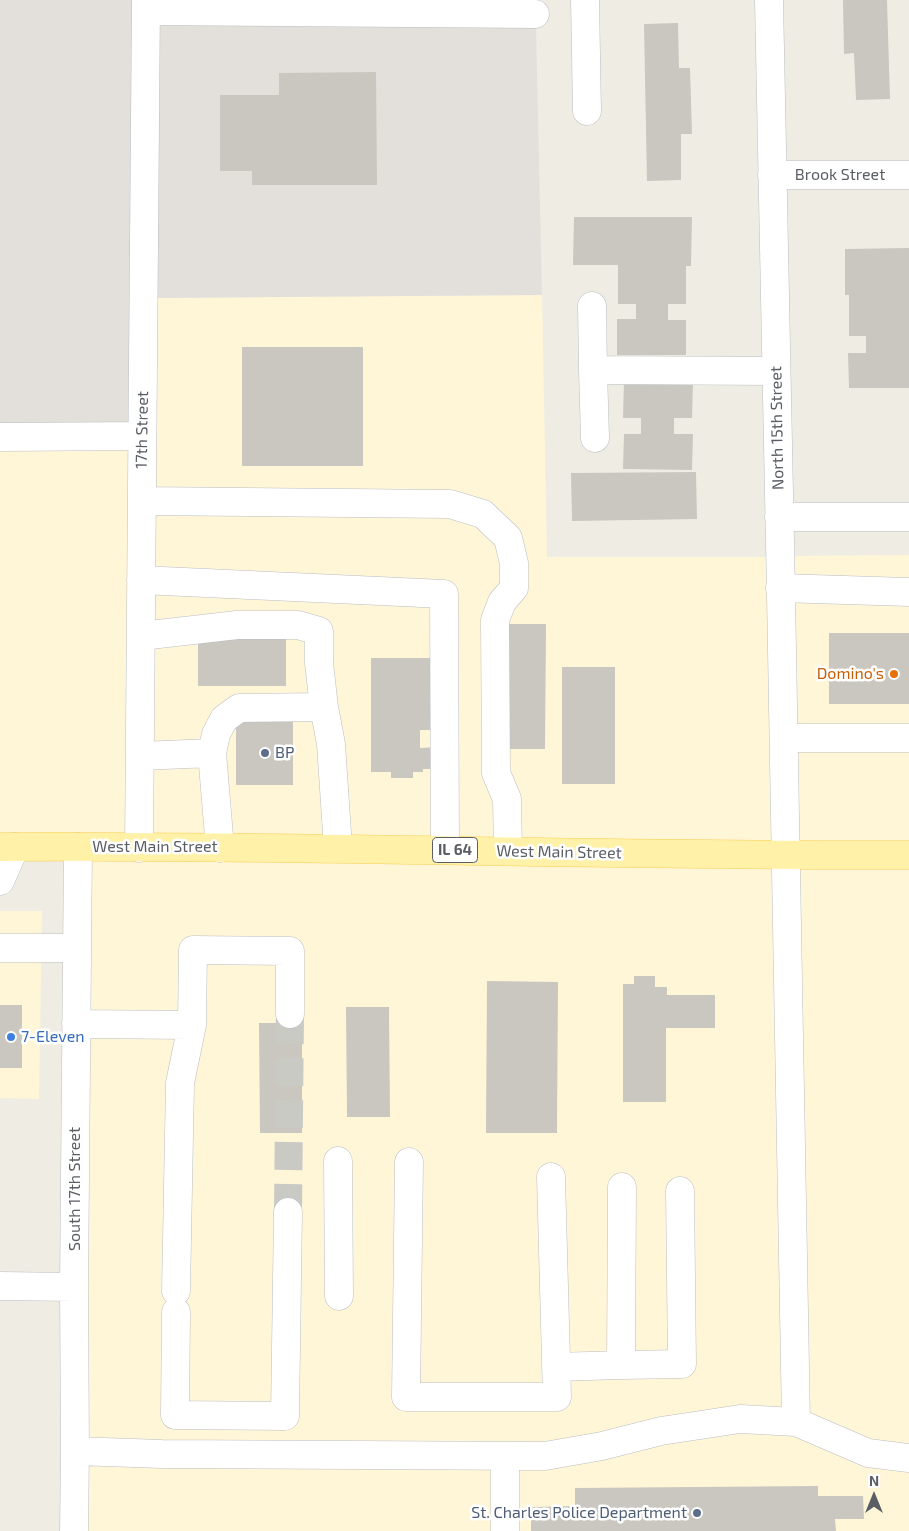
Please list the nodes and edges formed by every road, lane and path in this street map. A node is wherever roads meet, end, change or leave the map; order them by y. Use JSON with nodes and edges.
{"nodes":[{"id":1,"x":585,"y":0,"type":"edge"},
{"id":2,"x":769,"y":0,"type":"edge"},
{"id":3,"x":146,"y":6,"type":"edge"},
{"id":4,"x":535,"y":14,"type":"dead end"},
{"id":5,"x":587,"y":111,"type":"dead end"},
{"id":6,"x":772,"y":175,"type":"junction"},
{"id":7,"x":909,"y":175,"type":"edge"},
{"id":8,"x":592,"y":306,"type":"dead end"},
{"id":9,"x":593,"y":370,"type":"junction"},
{"id":10,"x":776,"y":371,"type":"junction"},
{"id":11,"x":142,"y":436,"type":"junction"},
{"id":12,"x":0,"y":437,"type":"edge"},
{"id":13,"x":595,"y":438,"type":"dead end"},
{"id":14,"x":142,"y":501,"type":"junction"},
{"id":15,"x":778,"y":517,"type":"junction"},
{"id":16,"x":909,"y":517,"type":"edge"},
{"id":17,"x":141,"y":580,"type":"junction"},
{"id":18,"x":780,"y":588,"type":"junction"},
{"id":19,"x":909,"y":592,"type":"edge"},
{"id":20,"x":141,"y":636,"type":"junction"},
{"id":21,"x":324,"y":707,"type":"junction"},
{"id":22,"x":784,"y":738,"type":"junction"},
{"id":23,"x":909,"y":738,"type":"edge"},
{"id":24,"x":212,"y":753,"type":"junction"},
{"id":25,"x":140,"y":756,"type":"junction"},
{"id":26,"x":8,"y":847,"type":"edge"},
{"id":27,"x":78,"y":847,"type":"junction"},
{"id":28,"x":139,"y":848,"type":"junction"},
{"id":29,"x":220,"y":848,"type":"junction"},
{"id":30,"x":338,"y":848,"type":"junction"},
{"id":31,"x":445,"y":850,"type":"junction"},
{"id":32,"x":508,"y":851,"type":"junction"},
{"id":33,"x":785,"y":855,"type":"junction"},
{"id":34,"x":909,"y":855,"type":"edge"},
{"id":35,"x":0,"y":881,"type":"edge"},
{"id":36,"x":0,"y":948,"type":"edge"},
{"id":37,"x":77,"y":948,"type":"junction"},
{"id":38,"x":290,"y":1014,"type":"tunnel mouth"},
{"id":39,"x":76,"y":1024,"type":"junction"},
{"id":40,"x":192,"y":1025,"type":"junction"},
{"id":41,"x":338,"y":1161,"type":"dead end"},
{"id":42,"x":409,"y":1162,"type":"dead end"},
{"id":43,"x":551,"y":1177,"type":"dead end"},
{"id":44,"x":622,"y":1186,"type":"dead end"},
{"id":45,"x":680,"y":1190,"type":"dead end"},
{"id":46,"x":288,"y":1212,"type":"tunnel mouth"},
{"id":47,"x":0,"y":1286,"type":"edge"},
{"id":48,"x":74,"y":1287,"type":"junction"},
{"id":49,"x":340,"y":1296,"type":"dead end"},
{"id":50,"x":621,"y":1365,"type":"junction"},
{"id":51,"x":556,"y":1367,"type":"junction"},
{"id":52,"x":796,"y":1422,"type":"junction"},
{"id":53,"x":75,"y":1451,"type":"junction"},
{"id":54,"x":505,"y":1456,"type":"junction"},
{"id":55,"x":909,"y":1458,"type":"edge"},
{"id":56,"x":74,"y":1531,"type":"edge"},
{"id":57,"x":505,"y":1531,"type":"edge"}],
"edges":[{"from":1,"to":5,"type":"street"},
{"from":2,"to":6,"type":"street","name":"North 15th Street"},
{"from":3,"to":4,"type":"street"},
{"from":3,"to":11,"type":"street","name":"17th Street"},
{"from":6,"to":7,"type":"street","name":"Brook Street"},
{"from":6,"to":10,"type":"street","name":"North 15th Street"},
{"from":8,"to":9,"type":"street"},
{"from":9,"to":10,"type":"street"},
{"from":9,"to":13,"type":"street"},
{"from":10,"to":15,"type":"street","name":"North 15th Street"},
{"from":11,"to":12,"type":"street"},
{"from":11,"to":14,"type":"street","name":"17th Street"},
{"from":14,"to":17,"type":"street","name":"17th Street"},
{"from":14,"to":32,"type":"street"},
{"from":15,"to":16,"type":"street"},
{"from":15,"to":18,"type":"street","name":"North 15th Street"},
{"from":17,"to":20,"type":"street","name":"17th Street"},
{"from":17,"to":31,"type":"street"},
{"from":18,"to":19,"type":"street"},
{"from":18,"to":22,"type":"street","name":"North 15th Street"},
{"from":20,"to":21,"type":"street"},
{"from":20,"to":25,"type":"street","name":"17th Street"},
{"from":21,"to":24,"type":"street"},
{"from":21,"to":30,"type":"street"},
{"from":22,"to":23,"type":"street"},
{"from":22,"to":33,"type":"street","name":"North 15th Street"},
{"from":24,"to":25,"type":"street"},
{"from":24,"to":29,"type":"street"},
{"from":25,"to":28,"type":"street","name":"17th Street"},
{"from":26,"to":27,"type":"main road","name":"West Main Street","number":"IL 64"},
{"from":26,"to":35,"type":"street"},
{"from":27,"to":28,"type":"main road","name":"West Main Street","number":"IL 64"},
{"from":27,"to":37,"type":"street","name":"South 17th Street"},
{"from":28,"to":29,"type":"main road","name":"West Main Street","number":"IL 64"},
{"from":29,"to":30,"type":"main road","name":"West Main Street","number":"IL 64"},
{"from":30,"to":31,"type":"main road","name":"West Main Street","number":"IL 64"},
{"from":31,"to":32,"type":"main road","name":"West Main Street","number":"IL 64"},
{"from":32,"to":33,"type":"main road","name":"West Main Street","number":"IL 64"},
{"from":33,"to":34,"type":"main road","name":"West Main Street","number":"IL 64"},
{"from":33,"to":52,"type":"street","name":"North 15th Street"},
{"from":36,"to":37,"type":"street"},
{"from":37,"to":39,"type":"street","name":"South 17th Street"},
{"from":38,"to":40,"type":"street"},
{"from":39,"to":40,"type":"street"},
{"from":39,"to":48,"type":"street","name":"South 17th Street"},
{"from":40,"to":46,"type":"street"},
{"from":41,"to":49,"type":"street"},
{"from":42,"to":51,"type":"street"},
{"from":43,"to":51,"type":"street"},
{"from":44,"to":50,"type":"street"},
{"from":45,"to":50,"type":"street"},
{"from":47,"to":48,"type":"street"},
{"from":48,"to":53,"type":"street","name":"South 17th Street"},
{"from":50,"to":51,"type":"street"},
{"from":52,"to":54,"type":"street"},
{"from":52,"to":55,"type":"street"},
{"from":53,"to":54,"type":"street"},
{"from":53,"to":56,"type":"street","name":"South 17th Street"},
{"from":54,"to":57,"type":"street"}]}
